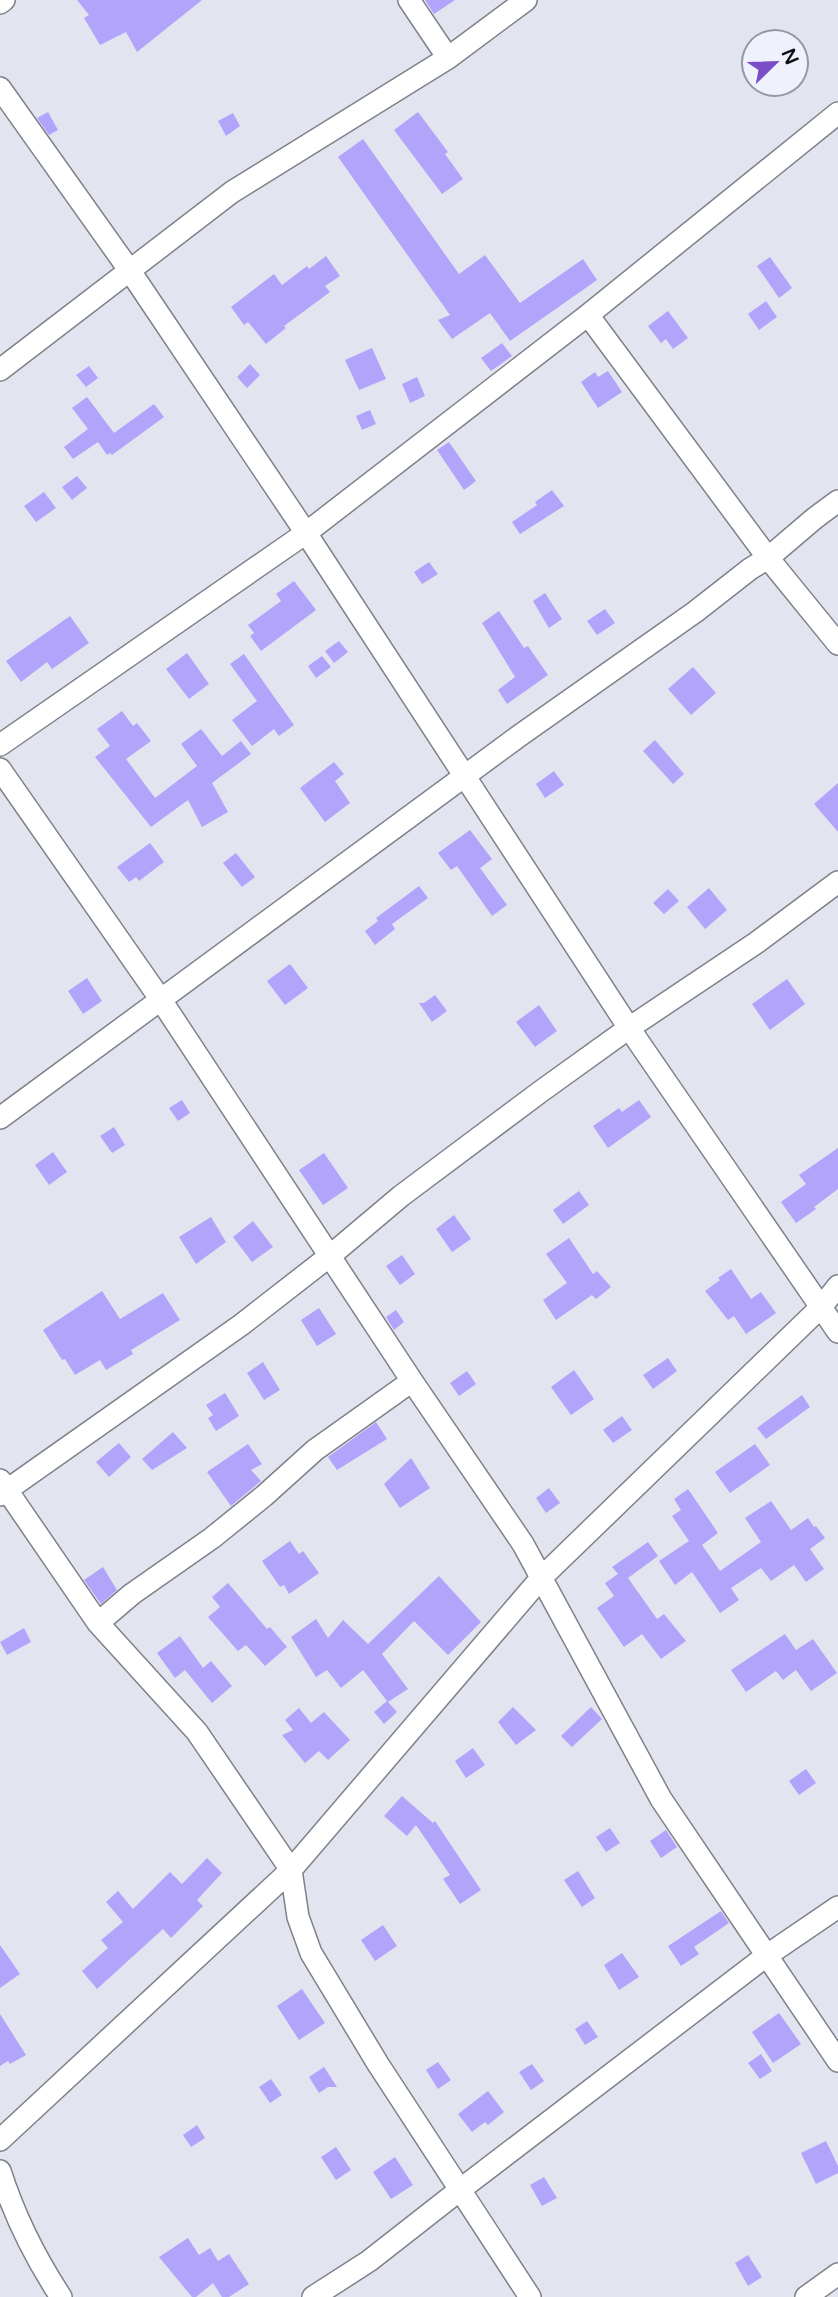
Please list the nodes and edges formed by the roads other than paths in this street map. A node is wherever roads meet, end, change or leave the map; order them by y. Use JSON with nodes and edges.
{"nodes":[{"id":1,"x":409,"y":0,"type":"edge"},
{"id":2,"x":526,"y":0,"type":"edge"},
{"id":3,"x":448,"y":58,"type":"junction"},
{"id":4,"x":0,"y":88,"type":"edge"},
{"id":5,"x":838,"y":113,"type":"edge"},
{"id":6,"x":130,"y":271,"type":"junction"},
{"id":7,"x":588,"y":315,"type":"junction"},
{"id":8,"x":0,"y":370,"type":"edge"},
{"id":9,"x":838,"y":501,"type":"edge"},
{"id":10,"x":306,"y":533,"type":"junction"},
{"id":11,"x":768,"y":558,"type":"junction"},
{"id":12,"x":838,"y":644,"type":"edge"},
{"id":13,"x":0,"y":745,"type":"edge"},
{"id":14,"x":0,"y":769,"type":"edge"},
{"id":15,"x":465,"y":776,"type":"junction"},
{"id":16,"x":838,"y":882,"type":"edge"},
{"id":17,"x":161,"y":1000,"type":"junction"},
{"id":18,"x":629,"y":1028,"type":"junction"},
{"id":19,"x":0,"y":1118,"type":"edge"},
{"id":20,"x":331,"y":1255,"type":"junction"},
{"id":21,"x":838,"y":1286,"type":"edge"},
{"id":22,"x":822,"y":1306,"type":"junction"},
{"id":23,"x":838,"y":1332,"type":"edge"},
{"id":24,"x":412,"y":1381,"type":"junction"},
{"id":25,"x":2,"y":1488,"type":"edge"},
{"id":26,"x":541,"y":1578,"type":"junction"},
{"id":27,"x":98,"y":1623,"type":"junction"},
{"id":28,"x":290,"y":1870,"type":"junction"},
{"id":29,"x":838,"y":1908,"type":"edge"},
{"id":30,"x":766,"y":1956,"type":"junction"},
{"id":31,"x":838,"y":2061,"type":"edge"},
{"id":32,"x":0,"y":2140,"type":"edge"},
{"id":33,"x":0,"y":2171,"type":"edge"},
{"id":34,"x":461,"y":2189,"type":"junction"},
{"id":35,"x":838,"y":2274,"type":"edge"},
{"id":36,"x":61,"y":2297,"type":"edge"},
{"id":37,"x":313,"y":2297,"type":"edge"},
{"id":38,"x":530,"y":2297,"type":"edge"},
{"id":39,"x":806,"y":2297,"type":"edge"}],
"edges":[{"from":1,"to":3,"type":"street"},
{"from":2,"to":3,"type":"street"},
{"from":3,"to":6,"type":"street"},
{"from":4,"to":6,"type":"street"},
{"from":5,"to":7,"type":"street"},
{"from":6,"to":8,"type":"street"},
{"from":6,"to":10,"type":"street"},
{"from":7,"to":10,"type":"street"},
{"from":7,"to":11,"type":"street"},
{"from":9,"to":11,"type":"street"},
{"from":10,"to":13,"type":"street"},
{"from":10,"to":15,"type":"street"},
{"from":11,"to":12,"type":"street"},
{"from":11,"to":15,"type":"street"},
{"from":14,"to":17,"type":"street"},
{"from":15,"to":17,"type":"street"},
{"from":15,"to":18,"type":"street"},
{"from":16,"to":18,"type":"street"},
{"from":17,"to":19,"type":"street"},
{"from":17,"to":20,"type":"street"},
{"from":18,"to":20,"type":"street"},
{"from":18,"to":22,"type":"street"},
{"from":20,"to":24,"type":"street"},
{"from":20,"to":25,"type":"street"},
{"from":21,"to":22,"type":"street"},
{"from":22,"to":23,"type":"street"},
{"from":22,"to":26,"type":"street"},
{"from":24,"to":26,"type":"street"},
{"from":24,"to":27,"type":"street"},
{"from":25,"to":27,"type":"street"},
{"from":26,"to":28,"type":"street"},
{"from":26,"to":30,"type":"street"},
{"from":27,"to":28,"type":"street"},
{"from":28,"to":32,"type":"street"},
{"from":28,"to":34,"type":"street"},
{"from":29,"to":30,"type":"street"},
{"from":30,"to":31,"type":"street"},
{"from":30,"to":34,"type":"street"},
{"from":33,"to":36,"type":"street"},
{"from":34,"to":37,"type":"street"},
{"from":34,"to":38,"type":"street"},
{"from":35,"to":39,"type":"street"}]}
